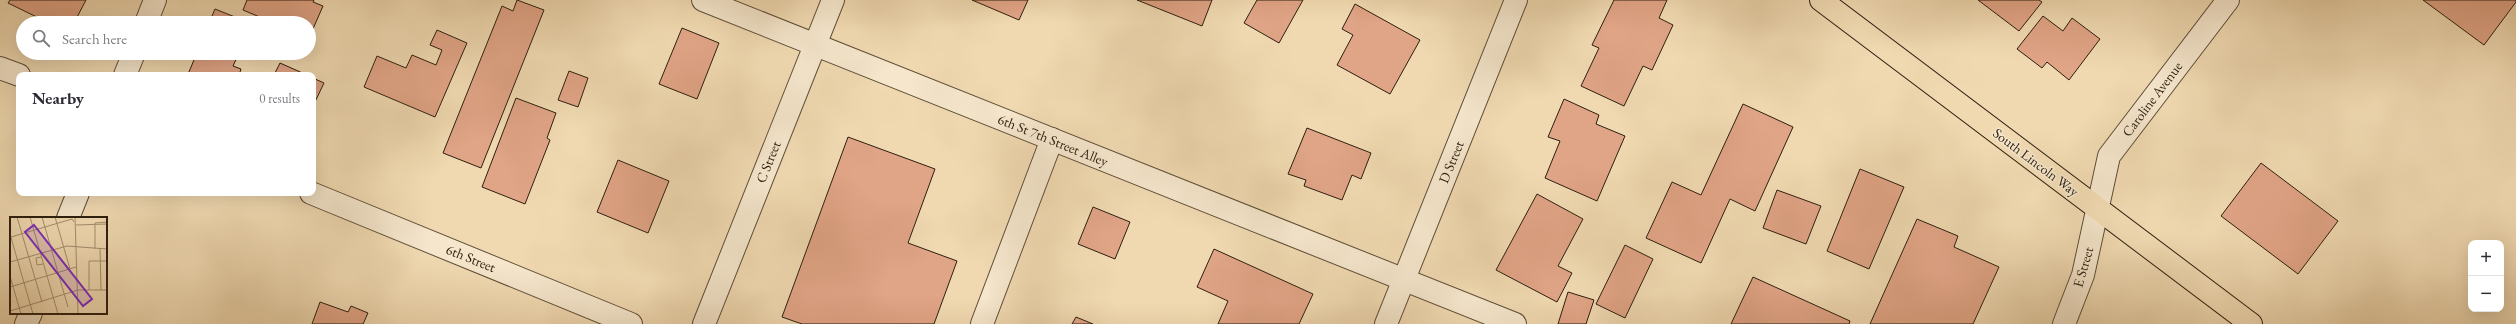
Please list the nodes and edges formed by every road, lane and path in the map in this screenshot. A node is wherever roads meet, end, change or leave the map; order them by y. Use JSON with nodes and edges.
{"nodes":[{"id":1,"x":155,"y":0,"type":"edge"},
{"id":2,"x":703,"y":0,"type":"edge"},
{"id":3,"x":833,"y":0,"type":"edge"},
{"id":4,"x":1516,"y":0,"type":"edge"},
{"id":5,"x":1821,"y":0,"type":"edge"},
{"id":6,"x":2228,"y":0,"type":"edge"},
{"id":7,"x":149,"y":16,"type":"edge"},
{"id":8,"x":815,"y":44,"type":"junction"},
{"id":9,"x":131,"y":60,"type":"edge"},
{"id":10,"x":0,"y":68,"type":"edge"},
{"id":11,"x":126,"y":72,"type":"edge"},
{"id":12,"x":16,"y":74,"type":"edge"},
{"id":13,"x":1052,"y":139,"type":"junction"},
{"id":14,"x":316,"y":195,"type":"edge"},
{"id":15,"x":77,"y":196,"type":"edge"},
{"id":16,"x":2098,"y":209,"type":"junction"},
{"id":17,"x":68,"y":217,"type":"edge"},
{"id":18,"x":1404,"y":280,"type":"junction"},
{"id":19,"x":31,"y":314,"type":"edge"},
{"id":20,"x":26,"y":324,"type":"edge"},
{"id":21,"x":631,"y":324,"type":"edge"},
{"id":22,"x":704,"y":324,"type":"edge"},
{"id":23,"x":982,"y":324,"type":"edge"},
{"id":24,"x":1386,"y":324,"type":"edge"},
{"id":25,"x":1515,"y":324,"type":"edge"},
{"id":26,"x":2064,"y":324,"type":"edge"},
{"id":27,"x":2252,"y":324,"type":"edge"}],
"edges":[{"from":1,"to":7,"type":"street"},
{"from":2,"to":8,"type":"street","name":"6th St 7th Street Alley"},
{"from":3,"to":8,"type":"street","name":"C Street"},
{"from":4,"to":18,"type":"street","name":"D Street"},
{"from":5,"to":16,"type":"main road","name":"South Lincoln Way"},
{"from":6,"to":16,"type":"street","name":"Caroline Avenue"},
{"from":8,"to":13,"type":"street","name":"6th St 7th Street Alley"},
{"from":8,"to":22,"type":"street","name":"C Street"},
{"from":9,"to":11,"type":"street"},
{"from":10,"to":12,"type":"street"},
{"from":13,"to":18,"type":"street","name":"6th St 7th Street Alley"},
{"from":13,"to":23,"type":"street"},
{"from":14,"to":21,"type":"street","name":"6th Street"},
{"from":15,"to":17,"type":"street"},
{"from":16,"to":26,"type":"street","name":"E Street"},
{"from":16,"to":27,"type":"main road","name":"South Lincoln Way"},
{"from":18,"to":24,"type":"street","name":"D Street"},
{"from":18,"to":25,"type":"street","name":"6th St 7th Street Alley"},
{"from":19,"to":20,"type":"street"}]}
